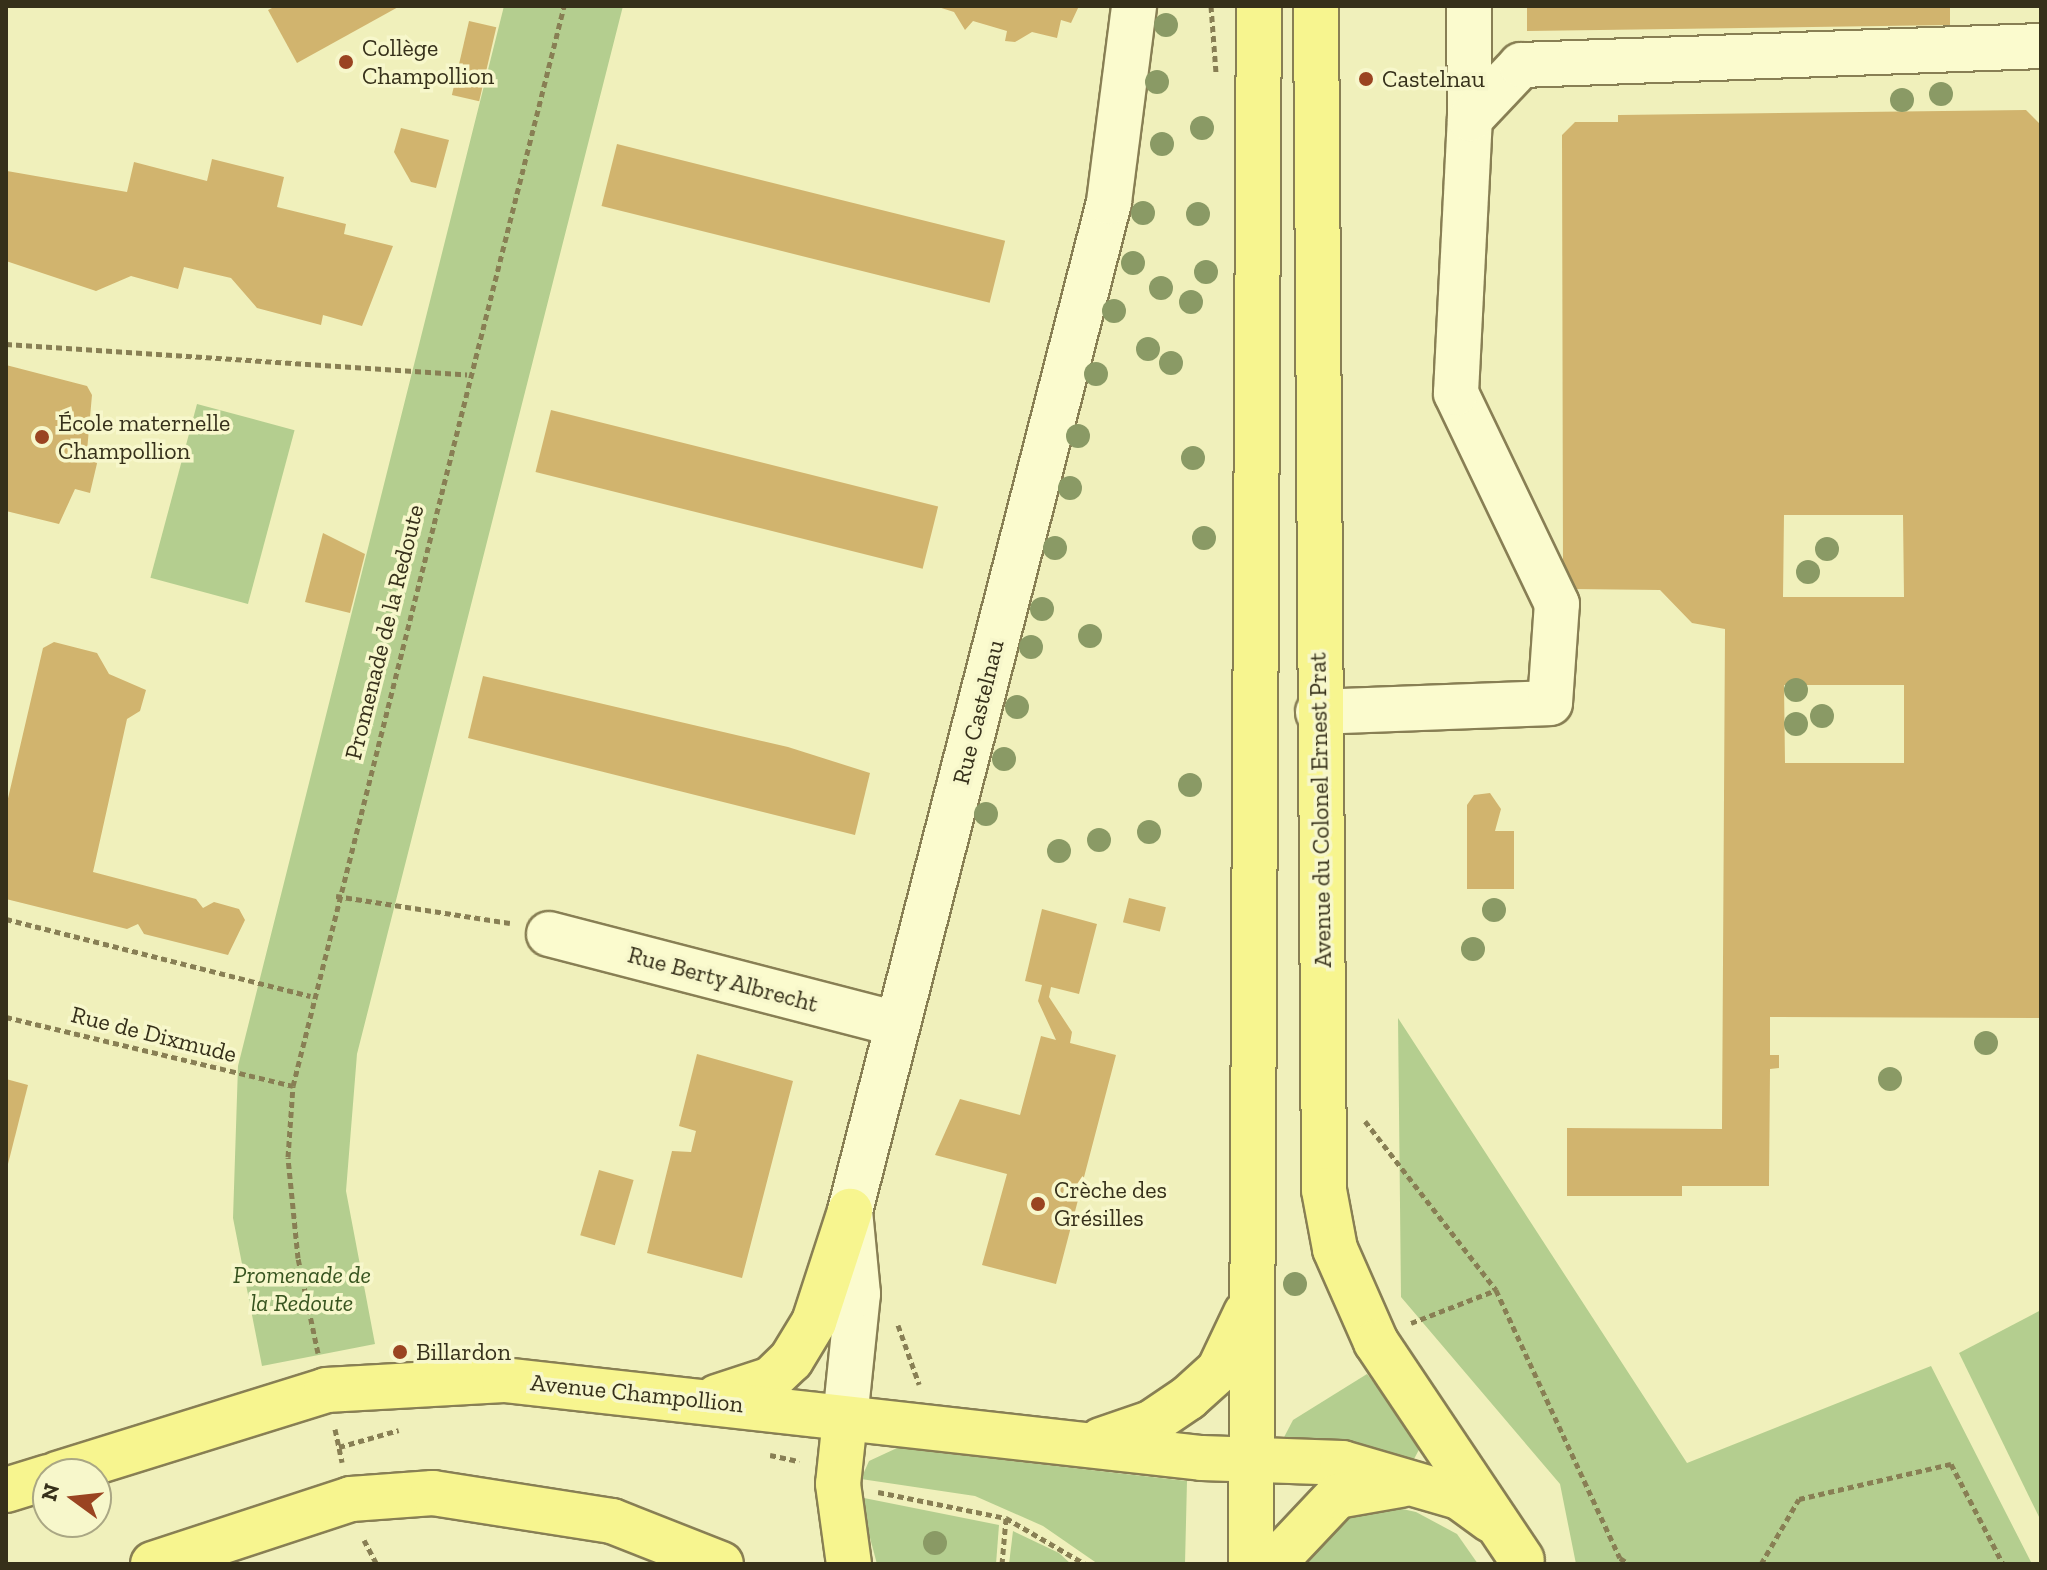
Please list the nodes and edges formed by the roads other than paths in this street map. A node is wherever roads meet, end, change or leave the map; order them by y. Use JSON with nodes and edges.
{"nodes":[{"id":1,"x":1134,"y":6,"type":"edge"},
{"id":2,"x":1259,"y":6,"type":"edge"},
{"id":3,"x":1316,"y":6,"type":"edge"},
{"id":4,"x":1469,"y":6,"type":"edge"},
{"id":5,"x":2041,"y":46,"type":"edge"},
{"id":6,"x":1470,"y":119,"type":"junction"},
{"id":7,"x":1318,"y":712,"type":"junction"},
{"id":8,"x":549,"y":934,"type":"road end"},
{"id":9,"x":896,"y":1024,"type":"junction"},
{"id":10,"x":850,"y":1211,"type":"junction"},
{"id":11,"x":1255,"y":1288,"type":"junction"},
{"id":12,"x":707,"y":1400,"type":"junction"},
{"id":13,"x":845,"y":1419,"type":"junction"},
{"id":14,"x":1098,"y":1441,"type":"junction"},
{"id":15,"x":1251,"y":1457,"type":"junction"},
{"id":16,"x":108,"y":1458,"type":"edge"},
{"id":17,"x":32,"y":1482,"type":"edge"},
{"id":18,"x":1423,"y":1485,"type":"junction"},
{"id":19,"x":6,"y":1490,"type":"edge"},
{"id":20,"x":1523,"y":1562,"type":"edge"},
{"id":21,"x":153,"y":1564,"type":"edge"},
{"id":22,"x":721,"y":1564,"type":"edge"},
{"id":23,"x":849,"y":1564,"type":"edge"},
{"id":24,"x":1251,"y":1564,"type":"edge"},
{"id":25,"x":1273,"y":1564,"type":"edge"}],
"edges":[{"from":1,"to":9,"type":"street","name":"Rue Castelnau"},
{"from":2,"to":11,"type":"main road"},
{"from":3,"to":7,"type":"main road","name":"Avenue du Colonel Ernest Prat"},
{"from":4,"to":6,"type":"street"},
{"from":5,"to":6,"type":"street"},
{"from":6,"to":7,"type":"street"},
{"from":7,"to":20,"type":"main road","name":"Avenue du Colonel Ernest Prat"},
{"from":8,"to":9,"type":"street","name":"Rue Berty Albrecht"},
{"from":9,"to":10,"type":"street","name":"Rue Castelnau"},
{"from":10,"to":12,"type":"main road"},
{"from":10,"to":13,"type":"street","name":"Rue Castelnau"},
{"from":11,"to":14,"type":"main road"},
{"from":11,"to":15,"type":"main road"},
{"from":12,"to":13,"type":"main road","name":"Avenue Champollion"},
{"from":12,"to":16,"type":"main road","name":"Avenue Champollion"},
{"from":13,"to":14,"type":"main road","name":"Avenue Champollion"},
{"from":13,"to":23,"type":"main road"},
{"from":14,"to":15,"type":"main road","name":"Avenue Champollion"},
{"from":15,"to":18,"type":"main road","name":"Avenue Champollion"},
{"from":15,"to":24,"type":"main road"},
{"from":17,"to":19,"type":"main road"},
{"from":18,"to":20,"type":"main road","name":"Avenue Champollion"},
{"from":18,"to":25,"type":"main road"},
{"from":21,"to":22,"type":"main road"}]}
